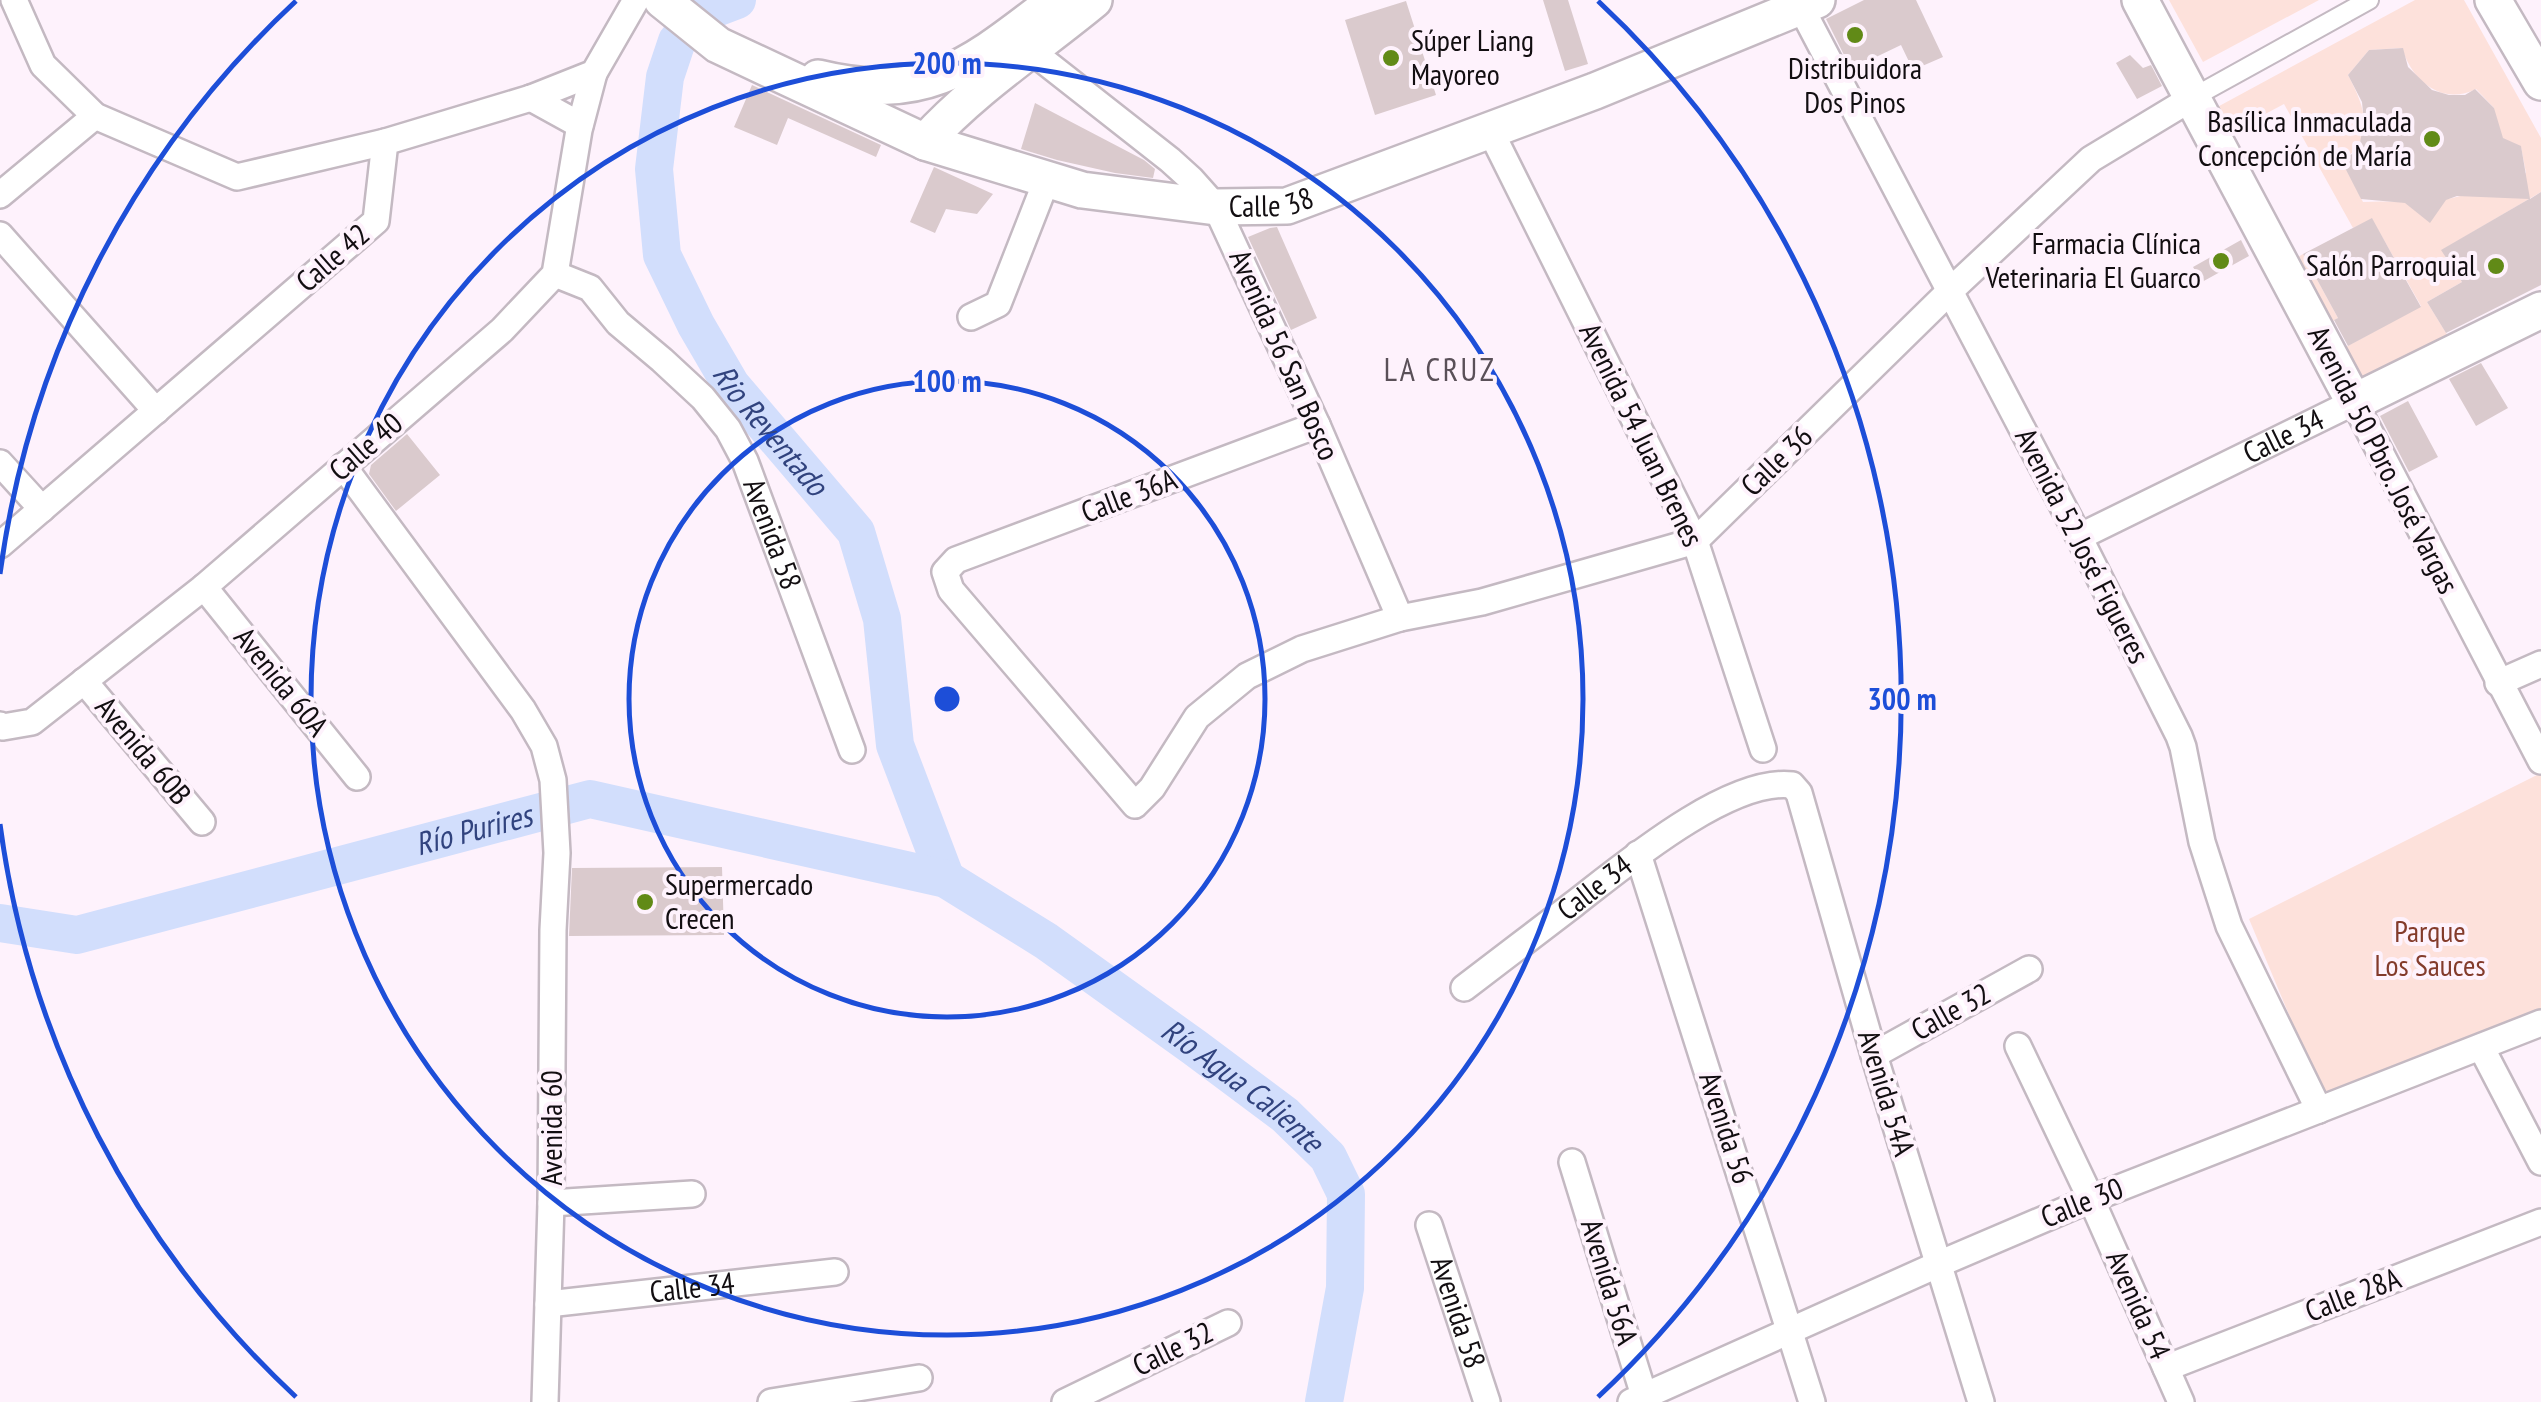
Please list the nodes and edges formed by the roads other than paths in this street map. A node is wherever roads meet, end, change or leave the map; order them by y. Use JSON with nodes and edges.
{"nodes":[{"id":1,"x":14,"y":0,"type":"edge"},
{"id":2,"x":636,"y":0,"type":"edge"},
{"id":3,"x":662,"y":0,"type":"edge"},
{"id":4,"x":1056,"y":0,"type":"edge"},
{"id":5,"x":1094,"y":0,"type":"edge"},
{"id":6,"x":2140,"y":0,"type":"edge"},
{"id":7,"x":2370,"y":0,"type":"edge"},
{"id":8,"x":2493,"y":0,"type":"edge"},
{"id":9,"x":1805,"y":2,"type":"edge"},
{"id":10,"x":714,"y":42,"type":"junction"},
{"id":11,"x":1030,"y":50,"type":"junction"},
{"id":12,"x":594,"y":73,"type":"junction"},
{"id":13,"x":2541,"y":82,"type":"edge"},
{"id":14,"x":531,"y":98,"type":"junction"},
{"id":15,"x":2192,"y":98,"type":"junction"},
{"id":16,"x":95,"y":116,"type":"junction"},
{"id":17,"x":580,"y":125,"type":"junction"},
{"id":18,"x":1490,"y":132,"type":"junction"},
{"id":19,"x":385,"y":142,"type":"junction"},
{"id":20,"x":925,"y":142,"type":"junction"},
{"id":21,"x":1047,"y":179,"type":"junction"},
{"id":22,"x":0,"y":194,"type":"edge"},
{"id":23,"x":1216,"y":207,"type":"junction"},
{"id":24,"x":0,"y":235,"type":"edge"},
{"id":25,"x":555,"y":274,"type":"junction"},
{"id":26,"x":1951,"y":290,"type":"junction"},
{"id":27,"x":2541,"y":310,"type":"edge"},
{"id":28,"x":971,"y":317,"type":"dead end"},
{"id":29,"x":2354,"y":402,"type":"junction"},
{"id":30,"x":156,"y":411,"type":"junction"},
{"id":31,"x":1317,"y":425,"type":"junction"},
{"id":32,"x":0,"y":463,"type":"edge"},
{"id":33,"x":343,"y":466,"type":"junction"},
{"id":34,"x":42,"y":510,"type":"junction"},
{"id":35,"x":2080,"y":537,"type":"junction"},
{"id":36,"x":1695,"y":541,"type":"junction"},
{"id":37,"x":0,"y":546,"type":"edge"},
{"id":38,"x":204,"y":586,"type":"junction"},
{"id":39,"x":1400,"y":618,"type":"junction"},
{"id":40,"x":2541,"y":664,"type":"edge"},
{"id":41,"x":84,"y":681,"type":"junction"},
{"id":42,"x":2498,"y":683,"type":"junction"},
{"id":43,"x":1,"y":726,"type":"edge"},
{"id":44,"x":1763,"y":749,"type":"dead end"},
{"id":45,"x":852,"y":750,"type":"dead end"},
{"id":46,"x":2541,"y":761,"type":"edge"},
{"id":47,"x":357,"y":777,"type":"dead end"},
{"id":48,"x":1792,"y":785,"type":"joint"},
{"id":49,"x":1135,"y":805,"type":"joint"},
{"id":50,"x":202,"y":822,"type":"dead end"},
{"id":51,"x":1638,"y":854,"type":"junction"},
{"id":52,"x":2028,"y":969,"type":"dead end"},
{"id":53,"x":1464,"y":988,"type":"dead end"},
{"id":54,"x":2541,"y":1023,"type":"edge"},
{"id":55,"x":2018,"y":1046,"type":"dead end"},
{"id":56,"x":2481,"y":1046,"type":"junction"},
{"id":57,"x":1874,"y":1055,"type":"junction"},
{"id":58,"x":2320,"y":1110,"type":"junction"},
{"id":59,"x":1572,"y":1162,"type":"dead end"},
{"id":60,"x":2541,"y":1162,"type":"edge"},
{"id":61,"x":692,"y":1194,"type":"dead end"},
{"id":62,"x":2091,"y":1199,"type":"junction"},
{"id":63,"x":551,"y":1203,"type":"junction"},
{"id":64,"x":2541,"y":1222,"type":"edge"},
{"id":65,"x":1429,"y":1224,"type":"dead end"},
{"id":66,"x":1938,"y":1264,"type":"junction"},
{"id":67,"x":835,"y":1272,"type":"dead end"},
{"id":68,"x":548,"y":1304,"type":"junction"},
{"id":69,"x":1228,"y":1322,"type":"dead end"},
{"id":70,"x":1791,"y":1330,"type":"junction"},
{"id":71,"x":2166,"y":1368,"type":"junction"},
{"id":72,"x":919,"y":1378,"type":"dead end"},
{"id":73,"x":1641,"y":1400,"type":"edge"},
{"id":74,"x":544,"y":1402,"type":"edge"},
{"id":75,"x":771,"y":1402,"type":"edge"},
{"id":76,"x":1064,"y":1402,"type":"edge"},
{"id":77,"x":1488,"y":1402,"type":"edge"},
{"id":78,"x":1812,"y":1402,"type":"edge"},
{"id":79,"x":1981,"y":1402,"type":"edge"},
{"id":80,"x":2181,"y":1402,"type":"edge"}],
"edges":[{"from":1,"to":16,"type":"street"},
{"from":2,"to":12,"type":"street"},
{"from":3,"to":10,"type":"main road"},
{"from":4,"to":10,"type":"main road"},
{"from":5,"to":11,"type":"main road"},
{"from":6,"to":15,"type":"main road","name":"Avenida 50 Pbro. José Vargas"},
{"from":7,"to":15,"type":"street","name":"Calle 36"},
{"from":8,"to":13,"type":"main road"},
{"from":9,"to":18,"type":"main road","name":"Calle 38"},
{"from":9,"to":26,"type":"street","name":"Avenida 52 José Figueres"},
{"from":10,"to":20,"type":"main road","name":"Calle 38"},
{"from":11,"to":20,"type":"main road"},
{"from":11,"to":23,"type":"street","name":"Avenida 56 San Bosco"},
{"from":12,"to":14,"type":"street"},
{"from":12,"to":17,"type":"street"},
{"from":14,"to":17,"type":"street"},
{"from":14,"to":19,"type":"street"},
{"from":15,"to":26,"type":"street","name":"Calle 36"},
{"from":15,"to":29,"type":"main road","name":"Avenida 50 Pbro. José Vargas"},
{"from":16,"to":19,"type":"street"},
{"from":16,"to":22,"type":"street"},
{"from":17,"to":25,"type":"street"},
{"from":18,"to":23,"type":"main road","name":"Calle 38"},
{"from":18,"to":36,"type":"street","name":"Avenida 54 Juan Brenes"},
{"from":19,"to":30,"type":"street","name":"Calle 42"},
{"from":20,"to":21,"type":"main road","name":"Calle 38"},
{"from":21,"to":23,"type":"main road","name":"Calle 38"},
{"from":21,"to":28,"type":"street"},
{"from":23,"to":31,"type":"street","name":"Avenida 56 San Bosco"},
{"from":24,"to":30,"type":"street"},
{"from":25,"to":33,"type":"street","name":"Calle 40"},
{"from":25,"to":45,"type":"street","name":"Avenida 58"},
{"from":26,"to":35,"type":"street","name":"Avenida 52 José Figueres"},
{"from":26,"to":36,"type":"street","name":"Calle 36"},
{"from":27,"to":29,"type":"main road","name":"Calle 34"},
{"from":29,"to":35,"type":"street","name":"Calle 34"},
{"from":29,"to":42,"type":"street","name":"Avenida 50 Pbro. José Vargas"},
{"from":30,"to":34,"type":"street","name":"Calle 42"},
{"from":31,"to":39,"type":"street","name":"Avenida 56 San Bosco"},
{"from":31,"to":49,"type":"street","name":"Calle 36A"},
{"from":32,"to":34,"type":"street"},
{"from":33,"to":38,"type":"street","name":"Calle 40"},
{"from":33,"to":63,"type":"street","name":"Avenida 60"},
{"from":34,"to":37,"type":"street","name":"Calle 42"},
{"from":35,"to":58,"type":"street","name":"Avenida 52 José Figueres"},
{"from":36,"to":39,"type":"street","name":"Calle 36"},
{"from":36,"to":44,"type":"street","name":"Avenida 54 Juan Brenes"},
{"from":38,"to":41,"type":"street","name":"Calle 40"},
{"from":38,"to":47,"type":"street","name":"Avenida 60A"},
{"from":39,"to":49,"type":"street","name":"Calle 36"},
{"from":40,"to":42,"type":"street"},
{"from":41,"to":43,"type":"street","name":"Calle 40"},
{"from":41,"to":50,"type":"street","name":"Avenida 60B"},
{"from":42,"to":46,"type":"street","name":"Avenida 50 Pbro. José Vargas"},
{"from":48,"to":51,"type":"street","name":"Calle 34"},
{"from":48,"to":57,"type":"street","name":"Avenida 54A"},
{"from":51,"to":53,"type":"street","name":"Calle 34"},
{"from":51,"to":70,"type":"street","name":"Avenida 56"},
{"from":52,"to":57,"type":"street","name":"Calle 32"},
{"from":54,"to":56,"type":"street","name":"Calle 30"},
{"from":55,"to":62,"type":"street","name":"Avenida 54"},
{"from":56,"to":58,"type":"street","name":"Calle 30"},
{"from":56,"to":60,"type":"street"},
{"from":57,"to":66,"type":"street","name":"Avenida 54A"},
{"from":58,"to":62,"type":"street","name":"Calle 30"},
{"from":59,"to":73,"type":"street","name":"Avenida 56A"},
{"from":61,"to":63,"type":"street"},
{"from":62,"to":66,"type":"street","name":"Calle 30"},
{"from":62,"to":71,"type":"street","name":"Avenida 54"},
{"from":63,"to":68,"type":"street","name":"Avenida 60"},
{"from":64,"to":71,"type":"street","name":"Calle 28A"},
{"from":65,"to":77,"type":"street","name":"Avenida 58"},
{"from":66,"to":70,"type":"street","name":"Calle 30"},
{"from":66,"to":79,"type":"street","name":"Avenida 54A"},
{"from":67,"to":68,"type":"street","name":"Calle 34"},
{"from":68,"to":74,"type":"street","name":"Avenida 60"},
{"from":69,"to":76,"type":"street","name":"Calle 32"},
{"from":70,"to":73,"type":"street","name":"Calle 30"},
{"from":70,"to":78,"type":"street","name":"Avenida 56"},
{"from":71,"to":80,"type":"street","name":"Avenida 54"},
{"from":72,"to":75,"type":"street"}]}
